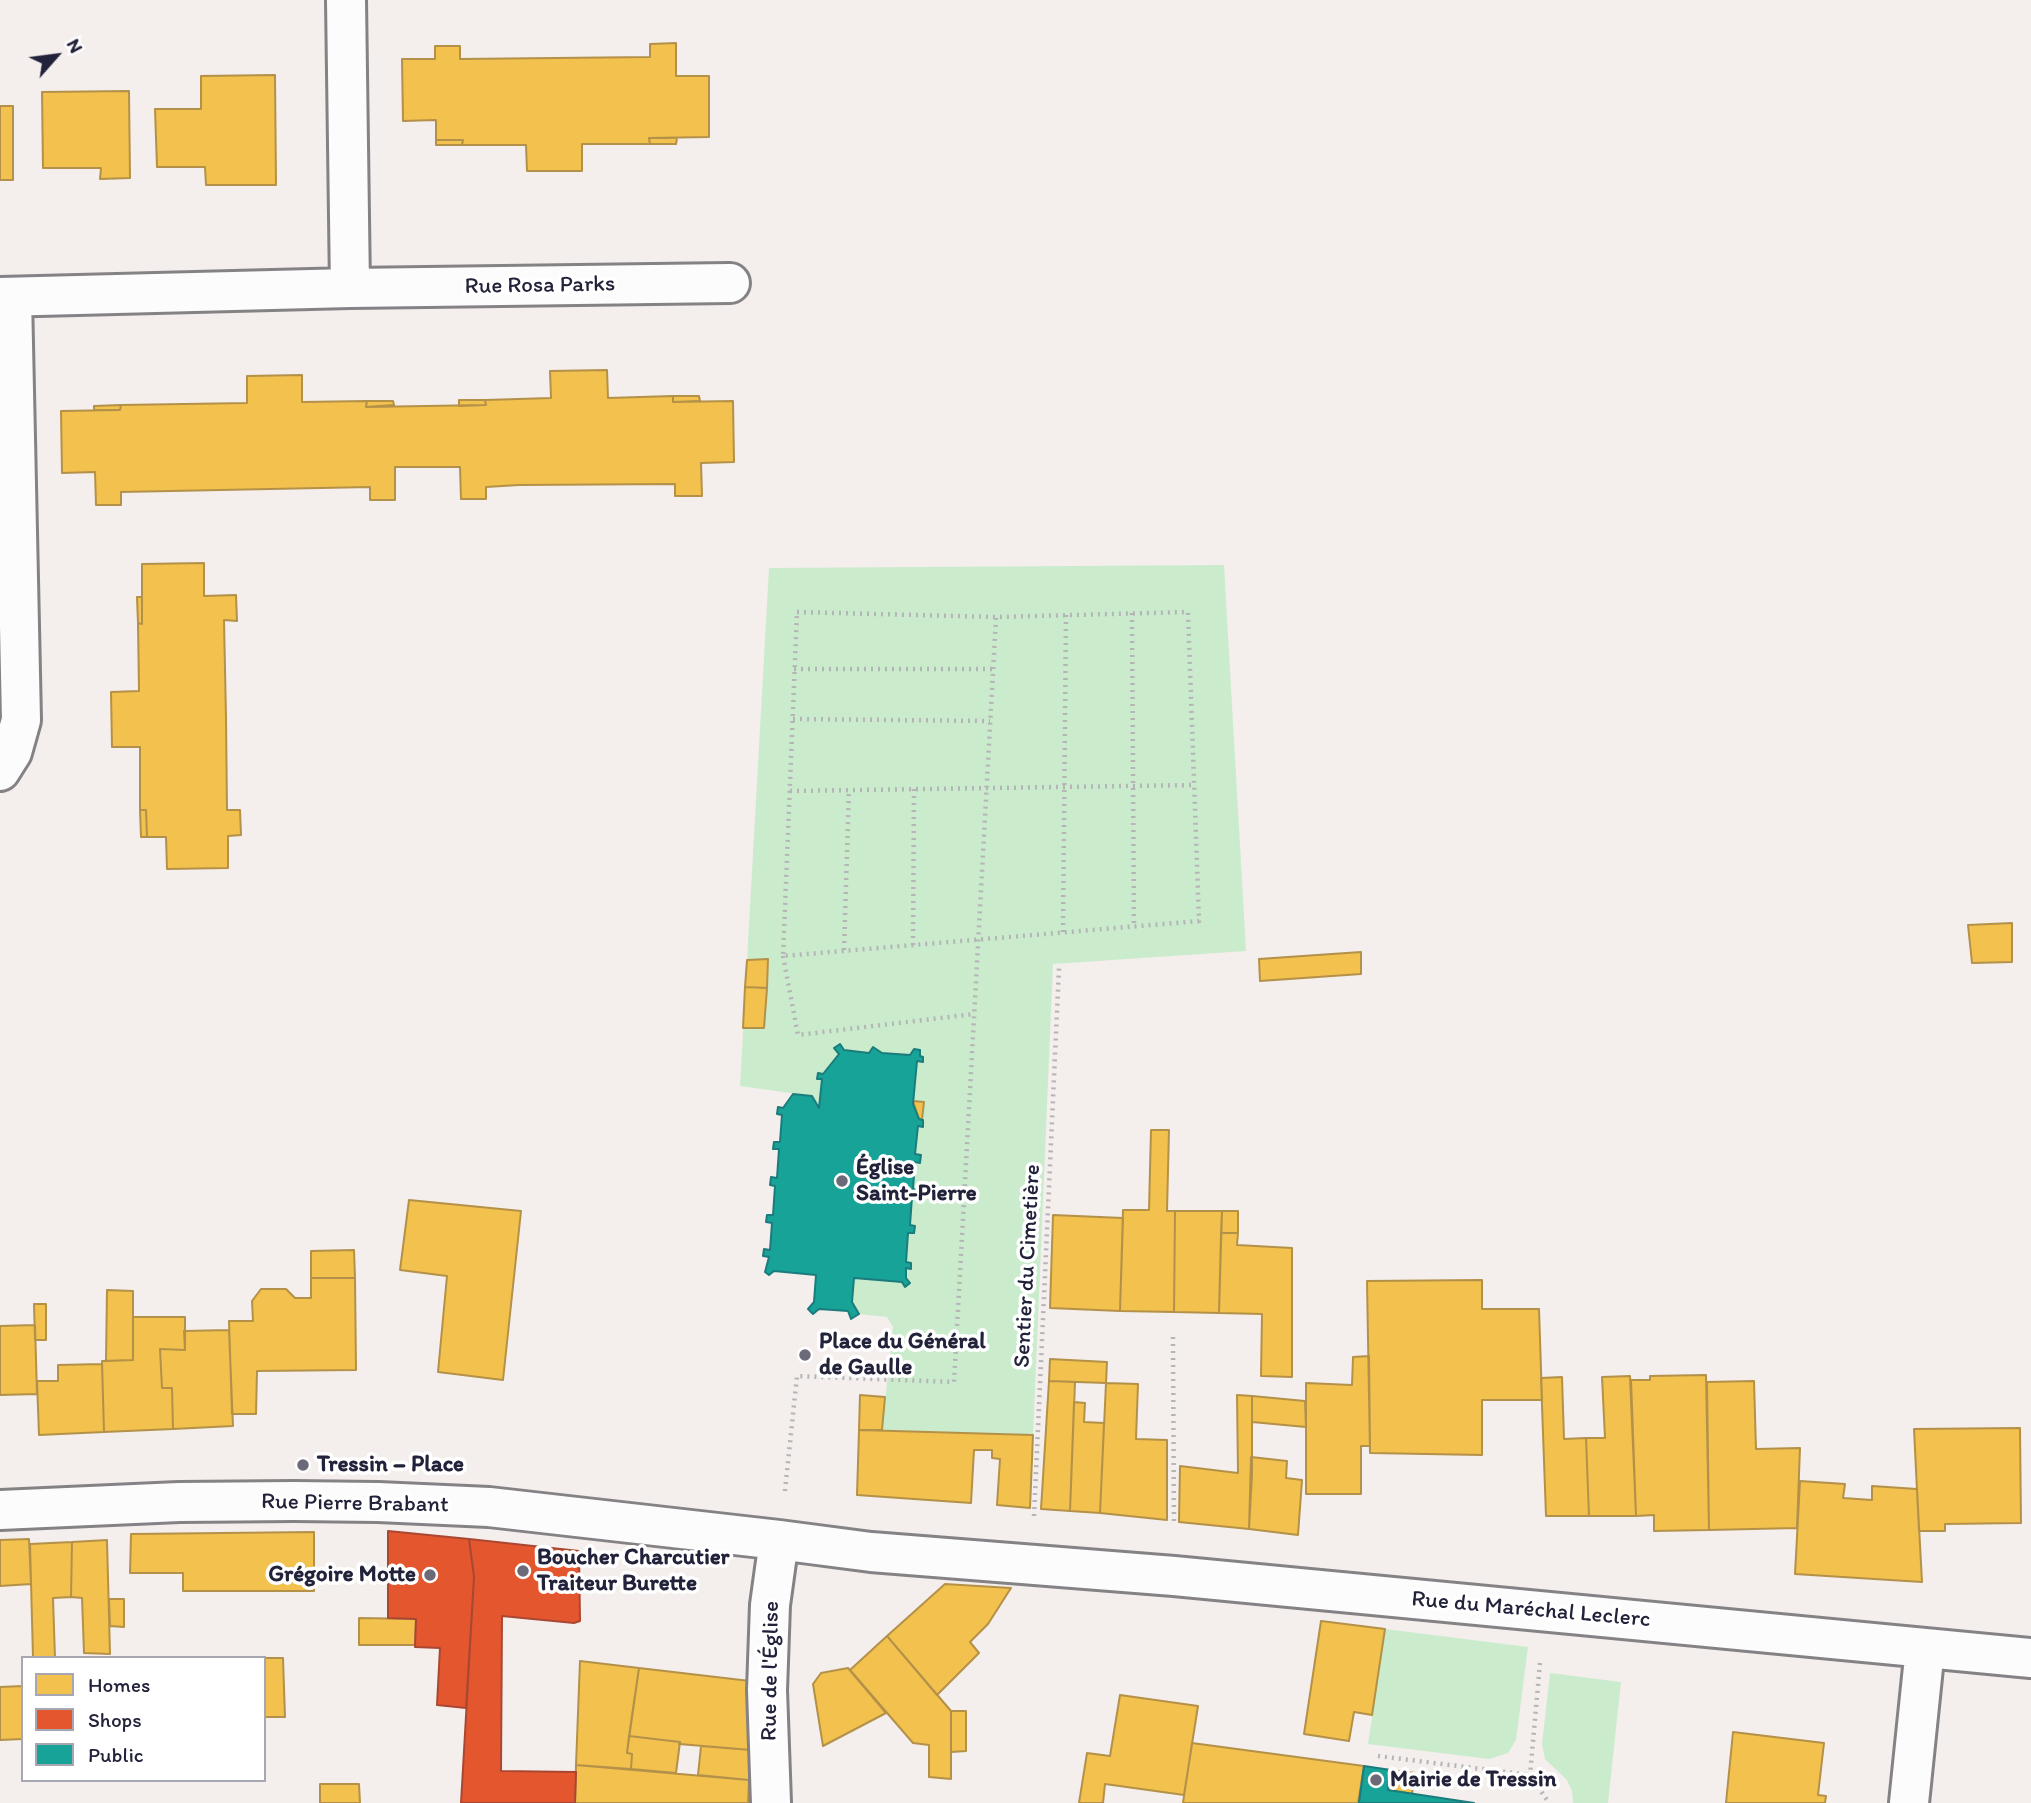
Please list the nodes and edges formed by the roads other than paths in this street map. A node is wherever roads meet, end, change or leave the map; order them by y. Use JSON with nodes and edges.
{"nodes":[{"id":1,"x":346,"y":0,"type":"edge"},
{"id":2,"x":730,"y":284,"type":"dead end"},
{"id":3,"x":350,"y":288,"type":"junction"},
{"id":4,"x":6,"y":297,"type":"edge"},
{"id":5,"x":0,"y":771,"type":"edge"},
{"id":6,"x":0,"y":1510,"type":"edge"},
{"id":7,"x":779,"y":1540,"type":"junction"},
{"id":8,"x":1925,"y":1648,"type":"junction"},
{"id":9,"x":2031,"y":1658,"type":"edge"},
{"id":10,"x":771,"y":1803,"type":"edge"},
{"id":11,"x":1909,"y":1803,"type":"edge"}],
"edges":[{"from":1,"to":3,"type":"street"},
{"from":2,"to":3,"type":"street","name":"Rue Rosa Parks"},
{"from":3,"to":4,"type":"street","name":"Rue Rosa Parks"},
{"from":4,"to":5,"type":"street"},
{"from":6,"to":7,"type":"street","name":"Rue Pierre Brabant"},
{"from":7,"to":8,"type":"street","name":"Rue du Maréchal Leclerc"},
{"from":7,"to":10,"type":"street","name":"Rue de l'Église"},
{"from":8,"to":9,"type":"street","name":"Rue du Maréchal Leclerc"},
{"from":8,"to":11,"type":"street"}]}
